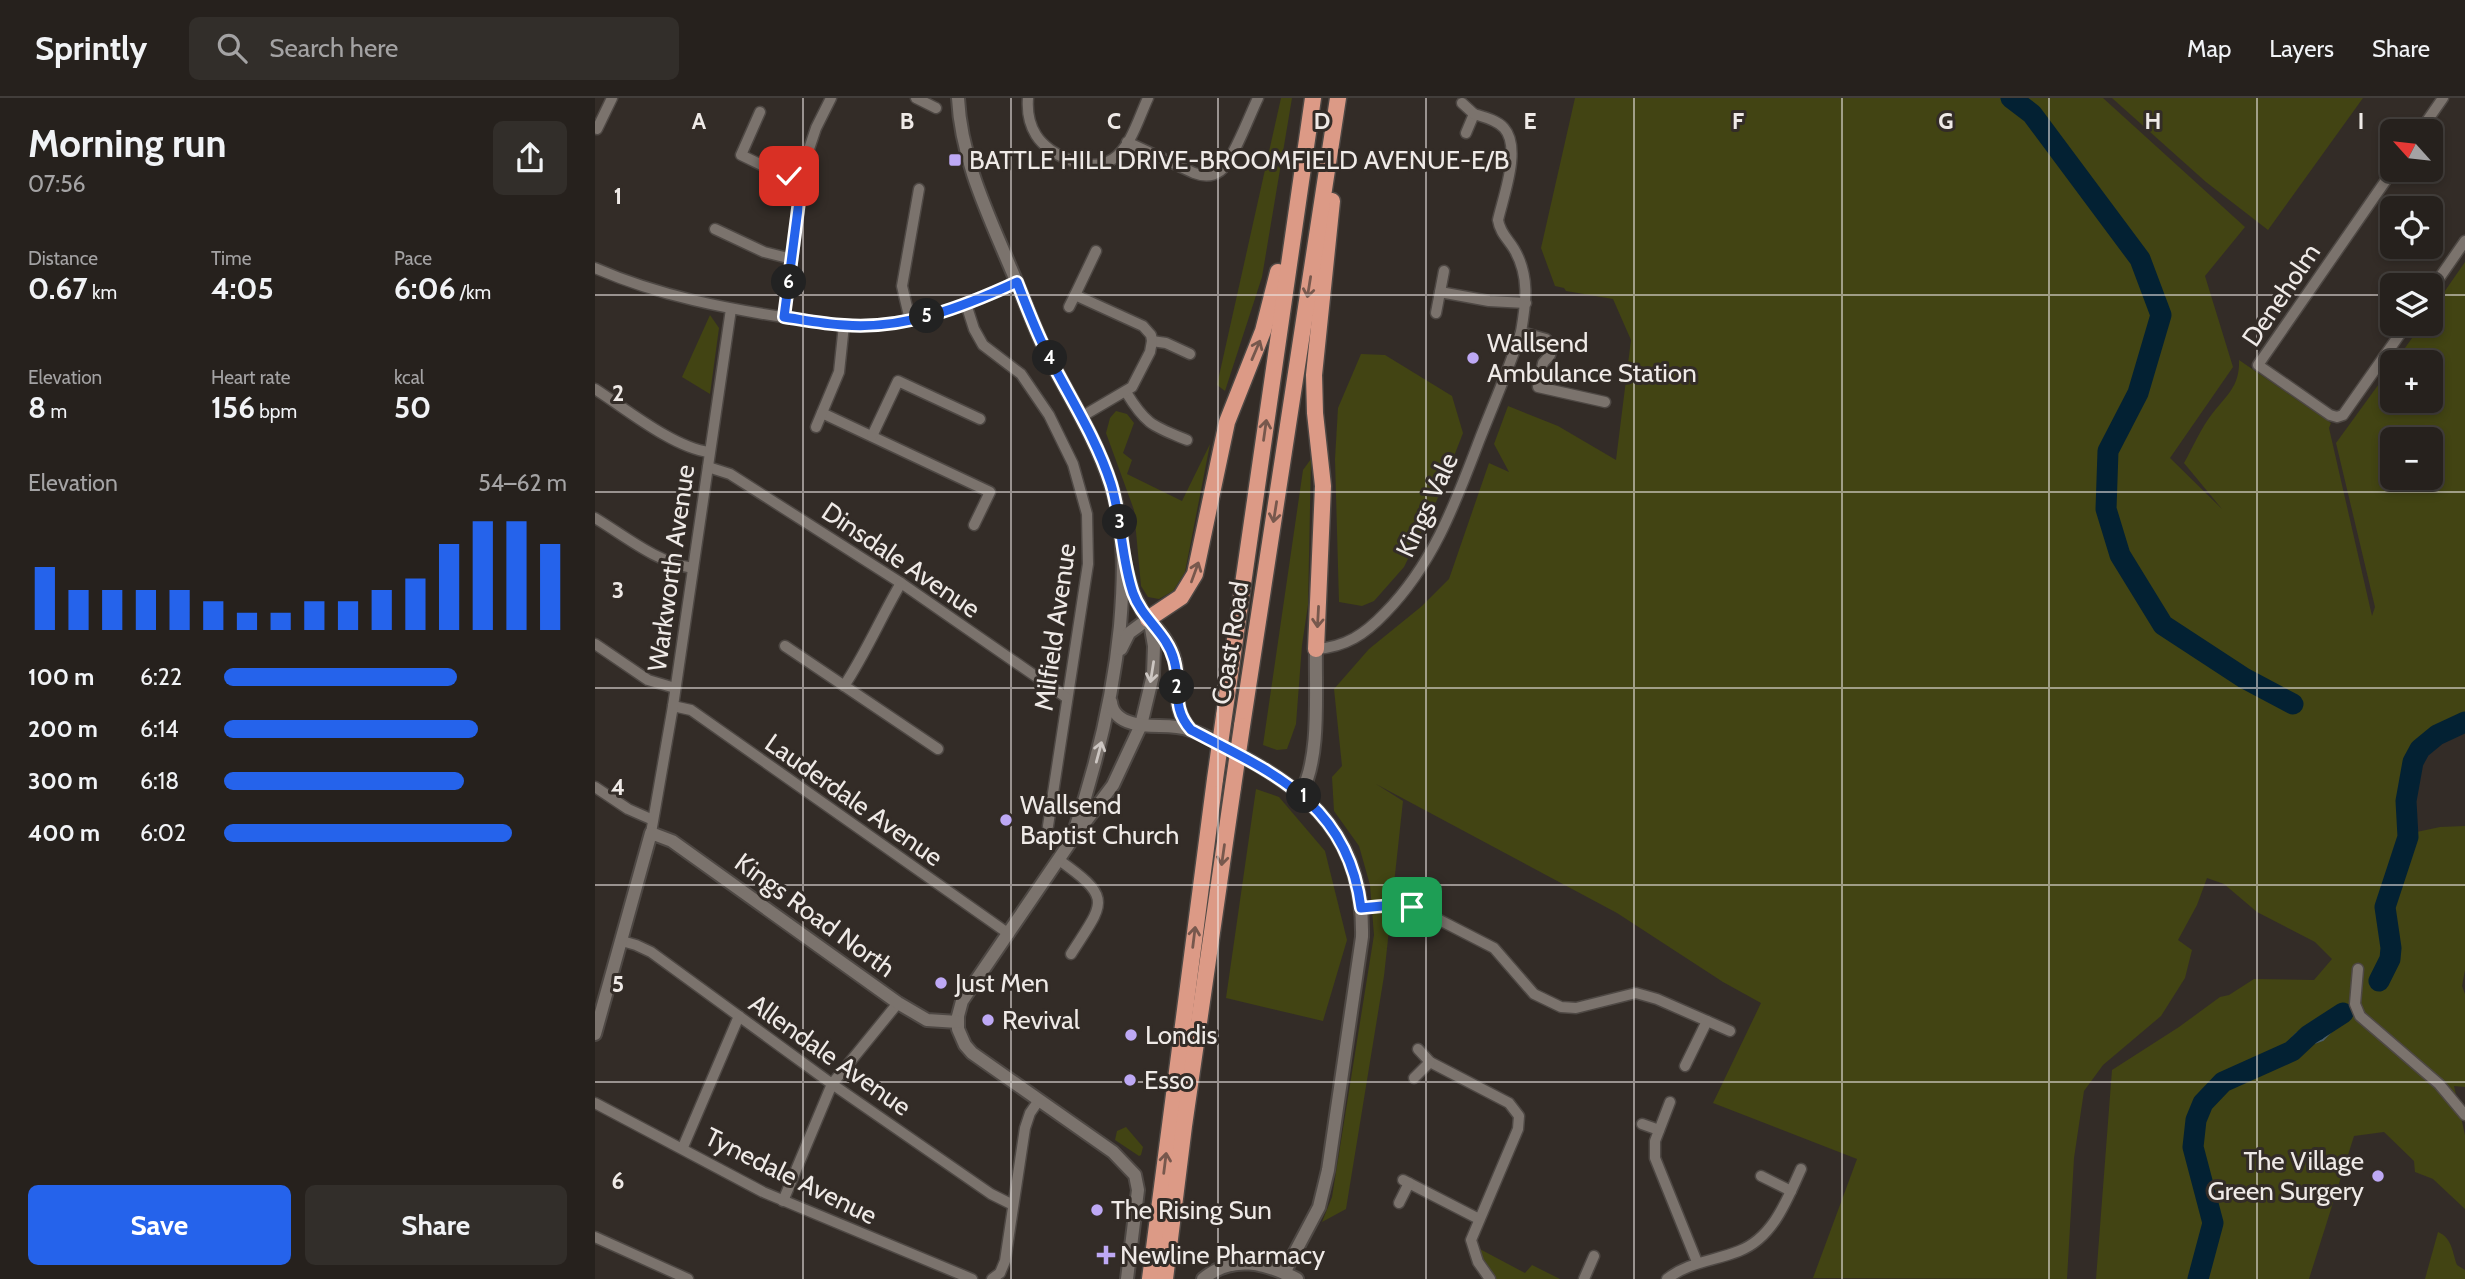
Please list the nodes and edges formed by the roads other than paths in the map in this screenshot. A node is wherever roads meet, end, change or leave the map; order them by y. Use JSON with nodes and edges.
{"nodes":[{"id":1,"x":612,"y":98,"type":"edge"},
{"id":2,"x":831,"y":98,"type":"edge"},
{"id":3,"x":916,"y":98,"type":"edge"},
{"id":4,"x":958,"y":98,"type":"edge"},
{"id":5,"x":1028,"y":98,"type":"edge"},
{"id":6,"x":1148,"y":98,"type":"edge"},
{"id":7,"x":1258,"y":98,"type":"edge"},
{"id":8,"x":1313,"y":98,"type":"edge"},
{"id":9,"x":1338,"y":98,"type":"edge"},
{"id":10,"x":1343,"y":98,"type":"edge"},
{"id":11,"x":2443,"y":98,"type":"edge"},
{"id":12,"x":1462,"y":103,"type":"dead end"},
{"id":13,"x":936,"y":108,"type":"dead end"},
{"id":14,"x":760,"y":112,"type":"dead end"},
{"id":15,"x":1474,"y":114,"type":"junction"},
{"id":16,"x":2428,"y":119,"type":"edge"},
{"id":17,"x":597,"y":129,"type":"dead end"},
{"id":18,"x":1466,"y":133,"type":"dead end"},
{"id":19,"x":1127,"y":142,"type":"junction"},
{"id":20,"x":802,"y":178,"type":"junction"},
{"id":21,"x":2385,"y":182,"type":"edge"},
{"id":22,"x":919,"y":189,"type":"dead end"},
{"id":23,"x":715,"y":229,"type":"dead end"},
{"id":24,"x":2465,"y":241,"type":"edge"},
{"id":25,"x":1096,"y":251,"type":"dead end"},
{"id":26,"x":792,"y":259,"type":"junction"},
{"id":27,"x":595,"y":268,"type":"edge"},
{"id":28,"x":1444,"y":271,"type":"dead end"},
{"id":29,"x":2442,"y":273,"type":"edge"},
{"id":30,"x":1017,"y":282,"type":"junction"},
{"id":31,"x":1440,"y":292,"type":"junction"},
{"id":32,"x":1075,"y":295,"type":"junction"},
{"id":33,"x":1525,"y":303,"type":"junction"},
{"id":34,"x":966,"y":304,"type":"junction"},
{"id":35,"x":1069,"y":307,"type":"dead end"},
{"id":36,"x":731,"y":309,"type":"junction"},
{"id":37,"x":1436,"y":313,"type":"dead end"},
{"id":38,"x":784,"y":317,"type":"junction"},
{"id":39,"x":910,"y":320,"type":"junction"},
{"id":40,"x":843,"y":325,"type":"junction"},
{"id":41,"x":1521,"y":332,"type":"junction"},
{"id":42,"x":2399,"y":336,"type":"edge"},
{"id":43,"x":1152,"y":341,"type":"junction"},
{"id":44,"x":1190,"y":354,"type":"dead end"},
{"id":45,"x":595,"y":389,"type":"edge"},
{"id":46,"x":1126,"y":393,"type":"junction"},
{"id":47,"x":1605,"y":402,"type":"dead end"},
{"id":48,"x":822,"y":413,"type":"junction"},
{"id":49,"x":1081,"y":417,"type":"junction"},
{"id":50,"x":980,"y":419,"type":"dead end"},
{"id":51,"x":817,"y":427,"type":"dead end"},
{"id":52,"x":872,"y":436,"type":"junction"},
{"id":53,"x":1187,"y":440,"type":"dead end"},
{"id":54,"x":709,"y":452,"type":"junction"},
{"id":55,"x":708,"y":467,"type":"junction"},
{"id":56,"x":595,"y":518,"type":"edge"},
{"id":57,"x":974,"y":525,"type":"dead end"},
{"id":58,"x":1124,"y":562,"type":"junction"},
{"id":59,"x":693,"y":568,"type":"junction"},
{"id":60,"x":901,"y":583,"type":"junction"},
{"id":61,"x":1148,"y":619,"type":"junction"},
{"id":62,"x":595,"y":644,"type":"edge"},
{"id":63,"x":785,"y":646,"type":"dead end"},
{"id":64,"x":1317,"y":649,"type":"junction"},
{"id":65,"x":1114,"y":680,"type":"junction"},
{"id":66,"x":844,"y":686,"type":"junction"},
{"id":67,"x":675,"y":688,"type":"junction"},
{"id":68,"x":1067,"y":698,"type":"junction"},
{"id":69,"x":1111,"y":702,"type":"junction"},
{"id":70,"x":673,"y":706,"type":"junction"},
{"id":71,"x":1140,"y":725,"type":"junction"},
{"id":72,"x":1191,"y":730,"type":"junction"},
{"id":73,"x":938,"y":749,"type":"dead end"},
{"id":74,"x":595,"y":786,"type":"edge"},
{"id":75,"x":1301,"y":793,"type":"junction"},
{"id":76,"x":1048,"y":826,"type":"dead end"},
{"id":77,"x":652,"y":827,"type":"junction"},
{"id":78,"x":1071,"y":841,"type":"junction"},
{"id":79,"x":1059,"y":860,"type":"junction"},
{"id":80,"x":1361,"y":908,"type":"junction"},
{"id":81,"x":1009,"y":934,"type":"junction"},
{"id":82,"x":621,"y":941,"type":"junction"},
{"id":83,"x":1071,"y":954,"type":"dead end"},
{"id":84,"x":2358,"y":969,"type":"dead end"},
{"id":85,"x":898,"y":1003,"type":"junction"},
{"id":86,"x":739,"y":1016,"type":"junction"},
{"id":87,"x":1707,"y":1021,"type":"junction"},
{"id":88,"x":958,"y":1022,"type":"junction"},
{"id":89,"x":596,"y":1026,"type":"edge"},
{"id":90,"x":1730,"y":1031,"type":"dead end"},
{"id":91,"x":1418,"y":1049,"type":"dead end"},
{"id":92,"x":1430,"y":1062,"type":"junction"},
{"id":93,"x":1685,"y":1066,"type":"dead end"},
{"id":94,"x":1414,"y":1078,"type":"dead end"},
{"id":95,"x":832,"y":1084,"type":"junction"},
{"id":96,"x":1039,"y":1100,"type":"junction"},
{"id":97,"x":595,"y":1102,"type":"edge"},
{"id":98,"x":1670,"y":1102,"type":"dead end"},
{"id":99,"x":2465,"y":1115,"type":"edge"},
{"id":100,"x":1642,"y":1124,"type":"dead end"},
{"id":101,"x":1659,"y":1130,"type":"junction"},
{"id":102,"x":683,"y":1147,"type":"junction"},
{"id":103,"x":1801,"y":1170,"type":"dead end"},
{"id":104,"x":1761,"y":1176,"type":"dead end"},
{"id":105,"x":1791,"y":1191,"type":"junction"},
{"id":106,"x":783,"y":1201,"type":"junction"},
{"id":107,"x":1399,"y":1203,"type":"dead end"},
{"id":108,"x":1013,"y":1205,"type":"junction"},
{"id":109,"x":1479,"y":1219,"type":"junction"},
{"id":110,"x":595,"y":1237,"type":"edge"},
{"id":111,"x":1594,"y":1256,"type":"dead end"},
{"id":112,"x":1697,"y":1262,"type":"junction"},
{"id":113,"x":1291,"y":1276,"type":"edge"},
{"id":114,"x":688,"y":1279,"type":"edge"},
{"id":115,"x":972,"y":1279,"type":"edge"},
{"id":116,"x":992,"y":1279,"type":"edge"},
{"id":117,"x":1127,"y":1279,"type":"edge"},
{"id":118,"x":1150,"y":1279,"type":"edge"},
{"id":119,"x":1165,"y":1279,"type":"edge"},
{"id":120,"x":1203,"y":1279,"type":"edge"},
{"id":121,"x":1490,"y":1279,"type":"edge"},
{"id":122,"x":1584,"y":1279,"type":"edge"},
{"id":123,"x":1667,"y":1279,"type":"edge"}],
"edges":[{"from":1,"to":17,"type":"street"},
{"from":2,"to":20,"type":"street"},
{"from":3,"to":13,"type":"street"},
{"from":4,"to":30,"type":"street"},
{"from":5,"to":19,"type":"street"},
{"from":6,"to":19,"type":"street"},
{"from":7,"to":19,"type":"street"},
{"from":61,"to":8,"type":"highway","one_way":true},
{"from":118,"to":8,"type":"highway","name":"Coast Road","one_way":true,"bridge":true},
{"from":9,"to":119,"type":"highway","name":"Coast Road","one_way":true,"bridge":true},
{"from":10,"to":64,"type":"highway","one_way":true},
{"from":11,"to":16,"type":"street"},
{"from":12,"to":15,"type":"street","name":"Kings Vale"},
{"from":14,"to":20,"type":"street"},
{"from":15,"to":18,"type":"street"},
{"from":15,"to":33,"type":"street","name":"Kings Vale"},
{"from":20,"to":26,"type":"street"},
{"from":21,"to":42,"type":"street","name":"Deneholm"},
{"from":22,"to":39,"type":"street"},
{"from":23,"to":26,"type":"street"},
{"from":24,"to":29,"type":"street"},
{"from":25,"to":32,"type":"street"},
{"from":26,"to":38,"type":"street"},
{"from":27,"to":36,"type":"street"},
{"from":28,"to":31,"type":"street"},
{"from":30,"to":34,"type":"street"},
{"from":30,"to":49,"type":"street"},
{"from":31,"to":33,"type":"street"},
{"from":31,"to":37,"type":"street"},
{"from":32,"to":35,"type":"street"},
{"from":32,"to":43,"type":"street"},
{"from":33,"to":41,"type":"street","name":"Kings Vale"},
{"from":34,"to":39,"type":"street"},
{"from":34,"to":68,"type":"street","name":"Milfield Avenue"},
{"from":36,"to":38,"type":"street"},
{"from":36,"to":54,"type":"street","name":"Warkworth Avenue"},
{"from":38,"to":40,"type":"street"},
{"from":39,"to":40,"type":"street"},
{"from":40,"to":48,"type":"street"},
{"from":41,"to":47,"type":"street"},
{"from":41,"to":64,"type":"street","name":"Kings Vale"},
{"from":43,"to":44,"type":"street"},
{"from":43,"to":46,"type":"street"},
{"from":45,"to":54,"type":"street"},
{"from":46,"to":49,"type":"street"},
{"from":46,"to":53,"type":"street"},
{"from":48,"to":51,"type":"street"},
{"from":48,"to":52,"type":"street"},
{"from":49,"to":58,"type":"street"},
{"from":50,"to":52,"type":"street"},
{"from":52,"to":57,"type":"street"},
{"from":54,"to":55,"type":"street","name":"Warkworth Avenue"},
{"from":55,"to":59,"type":"street","name":"Warkworth Avenue"},
{"from":55,"to":60,"type":"street","name":"Dinsdale Avenue"},
{"from":56,"to":59,"type":"street"},
{"from":58,"to":61,"type":"street"},
{"from":58,"to":65,"type":"street"},
{"from":59,"to":67,"type":"street","name":"Warkworth Avenue"},
{"from":60,"to":66,"type":"street"},
{"from":60,"to":68,"type":"street","name":"Dinsdale Avenue"},
{"from":61,"to":65,"type":"street"},
{"from":61,"to":71,"type":"street","one_way":true},
{"from":61,"to":72,"type":"street"},
{"from":62,"to":67,"type":"street"},
{"from":63,"to":66,"type":"street"},
{"from":64,"to":75,"type":"street"},
{"from":65,"to":69,"type":"street"},
{"from":66,"to":73,"type":"street"},
{"from":67,"to":70,"type":"street","name":"Warkworth Avenue"},
{"from":68,"to":76,"type":"street","name":"Milfield Avenue"},
{"from":69,"to":71,"type":"street"},
{"from":78,"to":69,"type":"street","one_way":true},
{"from":70,"to":77,"type":"street","name":"Warkworth Avenue"},
{"from":70,"to":81,"type":"street","name":"Lauderdale Avenue"},
{"from":71,"to":72,"type":"street"},
{"from":71,"to":78,"type":"street"},
{"from":72,"to":75,"type":"street"},
{"from":74,"to":77,"type":"street","name":"Kings Road North"},
{"from":75,"to":80,"type":"street"},
{"from":77,"to":82,"type":"street"},
{"from":77,"to":85,"type":"street","name":"Kings Road North"},
{"from":78,"to":79,"type":"street"},
{"from":79,"to":81,"type":"street"},
{"from":79,"to":83,"type":"street"},
{"from":80,"to":87,"type":"street"},
{"from":80,"to":113,"type":"street"},
{"from":81,"to":88,"type":"street"},
{"from":82,"to":86,"type":"street","name":"Allendale Avenue"},
{"from":82,"to":89,"type":"street"},
{"from":84,"to":99,"type":"street"},
{"from":85,"to":88,"type":"street","name":"Kings Road North"},
{"from":85,"to":95,"type":"street"},
{"from":86,"to":95,"type":"street","name":"Allendale Avenue"},
{"from":86,"to":102,"type":"street"},
{"from":87,"to":90,"type":"street"},
{"from":87,"to":93,"type":"street"},
{"from":88,"to":96,"type":"street"},
{"from":91,"to":92,"type":"street"},
{"from":92,"to":94,"type":"street"},
{"from":92,"to":109,"type":"street"},
{"from":95,"to":106,"type":"street"},
{"from":95,"to":108,"type":"street","name":"Allendale Avenue"},
{"from":96,"to":108,"type":"street"},
{"from":96,"to":117,"type":"street"},
{"from":97,"to":102,"type":"street","name":"Tynedale Avenue"},
{"from":98,"to":101,"type":"street"},
{"from":100,"to":101,"type":"street"},
{"from":101,"to":112,"type":"street"},
{"from":102,"to":106,"type":"street","name":"Tynedale Avenue"},
{"from":103,"to":105,"type":"street"},
{"from":104,"to":105,"type":"street"},
{"from":105,"to":112,"type":"street"},
{"from":106,"to":115,"type":"street","name":"Tynedale Avenue"},
{"from":107,"to":109,"type":"street"},
{"from":108,"to":116,"type":"street"},
{"from":109,"to":121,"type":"street"},
{"from":110,"to":114,"type":"street"},
{"from":111,"to":122,"type":"street"},
{"from":112,"to":123,"type":"street"},
{"from":113,"to":120,"type":"street"}]}
